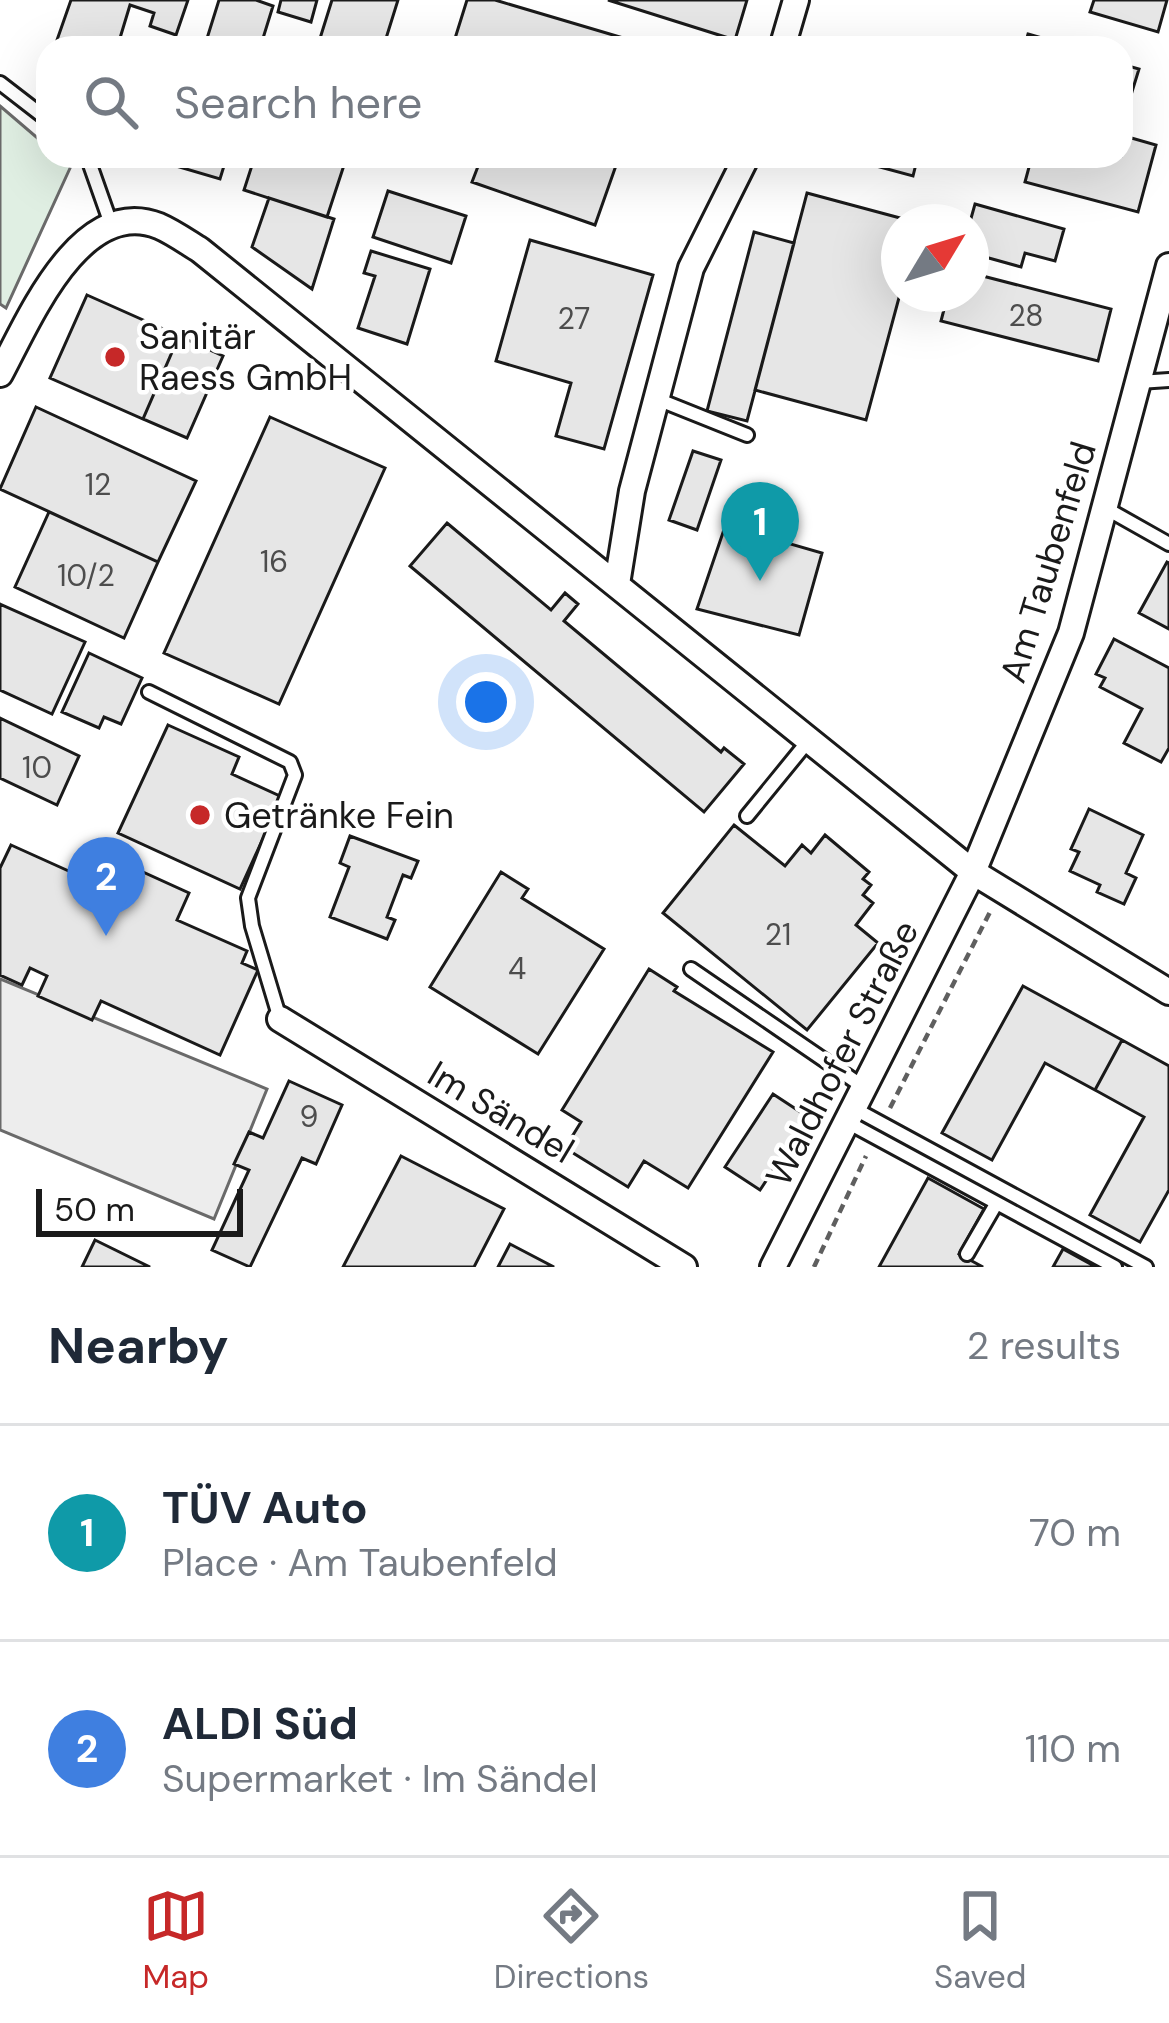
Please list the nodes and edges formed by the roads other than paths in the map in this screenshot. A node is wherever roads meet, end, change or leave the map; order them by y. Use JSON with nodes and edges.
{"nodes":[{"id":1,"x":796,"y":0,"type":"edge"},
{"id":2,"x":786,"y":36,"type":"edge"},
{"id":3,"x":0,"y":83,"type":"edge"},
{"id":4,"x":36,"y":111,"type":"edge"},
{"id":5,"x":91,"y":168,"type":"edge"},
{"id":6,"x":741,"y":168,"type":"edge"},
{"id":7,"x":111,"y":224,"type":"junction"},
{"id":8,"x":1169,"y":266,"type":"edge"},
{"id":9,"x":0,"y":374,"type":"edge"},
{"id":10,"x":1169,"y":380,"type":"edge"},
{"id":11,"x":1139,"y":382,"type":"junction"},
{"id":12,"x":656,"y":399,"type":"junction"},
{"id":13,"x":747,"y":435,"type":"dead end"},
{"id":14,"x":1107,"y":509,"type":"junction"},
{"id":15,"x":1169,"y":544,"type":"edge"},
{"id":16,"x":617,"y":584,"type":"junction"},
{"id":17,"x":149,"y":692,"type":"dead end"},
{"id":18,"x":809,"y":739,"type":"junction"},
{"id":19,"x":746,"y":815,"type":"dead end"},
{"id":20,"x":974,"y":872,"type":"junction"},
{"id":21,"x":691,"y":969,"type":"dead end"},
{"id":22,"x":1169,"y":992,"type":"edge"},
{"id":23,"x":280,"y":1019,"type":"joint"},
{"id":24,"x":856,"y":1107,"type":"junction"},
{"id":25,"x":879,"y":1131,"type":"junction"},
{"id":26,"x":996,"y":1204,"type":"junction"},
{"id":27,"x":967,"y":1254,"type":"dead end"},
{"id":28,"x":684,"y":1267,"type":"edge"},
{"id":29,"x":773,"y":1267,"type":"edge"},
{"id":30,"x":1115,"y":1267,"type":"edge"},
{"id":31,"x":1146,"y":1267,"type":"edge"}],
"edges":[{"from":1,"to":2,"type":"street"},
{"from":3,"to":4,"type":"lane"},
{"from":5,"to":7,"type":"lane"},
{"from":6,"to":12,"type":"street"},
{"from":7,"to":9,"type":"street"},
{"from":7,"to":16,"type":"street"},
{"from":8,"to":11,"type":"street","name":"Am Taubenfeld"},
{"from":10,"to":11,"type":"lane"},
{"from":11,"to":14,"type":"street","name":"Am Taubenfeld"},
{"from":12,"to":13,"type":"lane"},
{"from":12,"to":16,"type":"street"},
{"from":14,"to":15,"type":"lane"},
{"from":14,"to":20,"type":"street","name":"Am Taubenfeld"},
{"from":16,"to":18,"type":"street"},
{"from":17,"to":23,"type":"lane"},
{"from":18,"to":19,"type":"lane"},
{"from":18,"to":20,"type":"street"},
{"from":20,"to":22,"type":"street"},
{"from":20,"to":24,"type":"street","name":"Waldhofer Straße"},
{"from":21,"to":24,"type":"lane"},
{"from":23,"to":28,"type":"street","name":"Im Sändel"},
{"from":24,"to":25,"type":"lane"},
{"from":24,"to":29,"type":"street","name":"Waldhofer Straße"},
{"from":25,"to":26,"type":"lane"},
{"from":25,"to":31,"type":"lane"},
{"from":26,"to":27,"type":"lane"},
{"from":26,"to":30,"type":"lane"}]}
